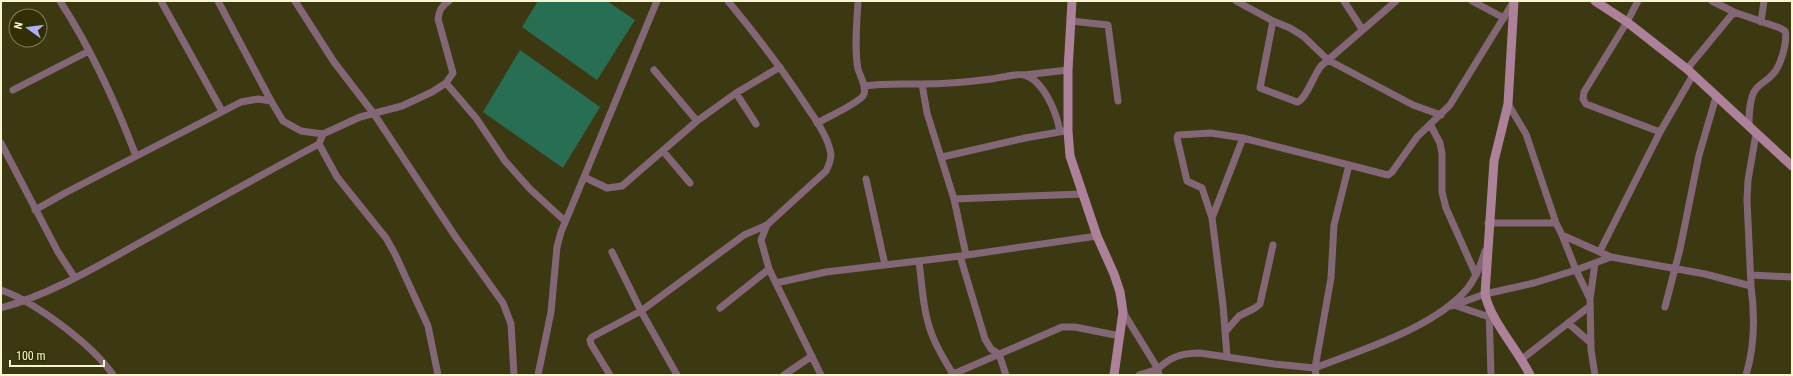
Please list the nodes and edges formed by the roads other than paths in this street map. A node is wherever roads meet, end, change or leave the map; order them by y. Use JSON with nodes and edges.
{"nodes":[{"id":1,"x":60,"y":1,"type":"edge"},
{"id":2,"x":161,"y":1,"type":"edge"},
{"id":3,"x":218,"y":1,"type":"edge"},
{"id":4,"x":295,"y":1,"type":"edge"},
{"id":5,"x":449,"y":1,"type":"edge"},
{"id":6,"x":657,"y":1,"type":"edge"},
{"id":7,"x":728,"y":1,"type":"edge"},
{"id":8,"x":858,"y":1,"type":"edge"},
{"id":9,"x":1072,"y":1,"type":"edge"},
{"id":10,"x":1236,"y":1,"type":"edge"},
{"id":11,"x":1344,"y":1,"type":"edge"},
{"id":12,"x":1396,"y":1,"type":"edge"},
{"id":13,"x":1472,"y":1,"type":"edge"},
{"id":14,"x":1514,"y":1,"type":"edge"},
{"id":15,"x":1595,"y":1,"type":"edge"},
{"id":16,"x":1638,"y":1,"type":"edge"},
{"id":17,"x":1712,"y":1,"type":"edge"},
{"id":18,"x":1764,"y":1,"type":"edge"},
{"id":19,"x":1734,"y":12,"type":"junction"},
{"id":20,"x":1504,"y":18,"type":"junction"},
{"id":21,"x":1071,"y":21,"type":"junction"},
{"id":22,"x":1273,"y":21,"type":"junction"},
{"id":23,"x":1627,"y":22,"type":"junction"},
{"id":24,"x":1761,"y":22,"type":"junction"},
{"id":25,"x":1362,"y":29,"type":"junction"},
{"id":26,"x":88,"y":51,"type":"junction"},
{"id":27,"x":1328,"y":60,"type":"junction"},
{"id":28,"x":780,"y":67,"type":"junction"},
{"id":29,"x":654,"y":70,"type":"dead end"},
{"id":30,"x":1068,"y":70,"type":"junction"},
{"id":31,"x":1690,"y":72,"type":"junction"},
{"id":32,"x":1024,"y":74,"type":"junction"},
{"id":33,"x":446,"y":83,"type":"junction"},
{"id":34,"x":922,"y":84,"type":"junction"},
{"id":35,"x":864,"y":86,"type":"junction"},
{"id":36,"x":13,"y":90,"type":"dead end"},
{"id":37,"x":736,"y":93,"type":"junction"},
{"id":38,"x":1716,"y":97,"type":"junction"},
{"id":39,"x":271,"y":101,"type":"junction"},
{"id":40,"x":1118,"y":101,"type":"dead end"},
{"id":41,"x":1508,"y":104,"type":"junction"},
{"id":42,"x":222,"y":111,"type":"junction"},
{"id":43,"x":374,"y":114,"type":"junction"},
{"id":44,"x":1441,"y":115,"type":"junction"},
{"id":45,"x":697,"y":121,"type":"junction"},
{"id":46,"x":818,"y":123,"type":"junction"},
{"id":47,"x":756,"y":124,"type":"dead end"},
{"id":48,"x":1430,"y":124,"type":"junction"},
{"id":49,"x":1748,"y":126,"type":"junction"},
{"id":50,"x":1064,"y":131,"type":"junction"},
{"id":51,"x":1660,"y":132,"type":"junction"},
{"id":52,"x":323,"y":134,"type":"junction"},
{"id":53,"x":1756,"y":134,"type":"junction"},
{"id":54,"x":1243,"y":138,"type":"junction"},
{"id":55,"x":1,"y":144,"type":"edge"},
{"id":56,"x":319,"y":144,"type":"junction"},
{"id":57,"x":663,"y":150,"type":"junction"},
{"id":58,"x":136,"y":156,"type":"junction"},
{"id":59,"x":942,"y":157,"type":"junction"},
{"id":60,"x":1349,"y":165,"type":"junction"},
{"id":61,"x":1792,"y":166,"type":"edge"},
{"id":62,"x":584,"y":177,"type":"junction"},
{"id":63,"x":866,"y":179,"type":"dead end"},
{"id":64,"x":690,"y":183,"type":"dead end"},
{"id":65,"x":1083,"y":194,"type":"junction"},
{"id":66,"x":954,"y":199,"type":"junction"},
{"id":67,"x":35,"y":210,"type":"junction"},
{"id":68,"x":1212,"y":218,"type":"junction"},
{"id":69,"x":565,"y":221,"type":"junction"},
{"id":70,"x":1488,"y":223,"type":"junction"},
{"id":71,"x":1556,"y":223,"type":"junction"},
{"id":72,"x":766,"y":225,"type":"junction"},
{"id":73,"x":1562,"y":235,"type":"junction"},
{"id":74,"x":1097,"y":236,"type":"junction"},
{"id":75,"x":1488,"y":242,"type":"junction"},
{"id":76,"x":1273,"y":245,"type":"dead end"},
{"id":77,"x":1600,"y":251,"type":"junction"},
{"id":78,"x":612,"y":252,"type":"dead end"},
{"id":79,"x":963,"y":256,"type":"junction"},
{"id":80,"x":1611,"y":257,"type":"junction"},
{"id":81,"x":919,"y":261,"type":"junction"},
{"id":82,"x":1595,"y":264,"type":"junction"},
{"id":83,"x":885,"y":265,"type":"junction"},
{"id":84,"x":769,"y":269,"type":"junction"},
{"id":85,"x":1674,"y":269,"type":"junction"},
{"id":86,"x":1576,"y":270,"type":"junction"},
{"id":87,"x":1476,"y":275,"type":"junction"},
{"id":88,"x":1751,"y":275,"type":"junction"},
{"id":89,"x":1792,"y":277,"type":"edge"},
{"id":90,"x":75,"y":278,"type":"junction"},
{"id":91,"x":776,"y":283,"type":"junction"},
{"id":92,"x":1751,"y":286,"type":"junction"},
{"id":93,"x":1,"y":290,"type":"edge"},
{"id":94,"x":1485,"y":294,"type":"junction"},
{"id":95,"x":24,"y":300,"type":"junction"},
{"id":96,"x":1590,"y":303,"type":"junction"},
{"id":97,"x":1451,"y":306,"type":"junction"},
{"id":98,"x":1665,"y":307,"type":"dead end"},
{"id":99,"x":1,"y":308,"type":"edge"},
{"id":100,"x":720,"y":308,"type":"dead end"},
{"id":101,"x":641,"y":311,"type":"junction"},
{"id":102,"x":1123,"y":312,"type":"junction"},
{"id":103,"x":1489,"y":312,"type":"junction"},
{"id":104,"x":1568,"y":323,"type":"junction"},
{"id":105,"x":1226,"y":331,"type":"junction"},
{"id":106,"x":1120,"y":336,"type":"junction"},
{"id":107,"x":1591,"y":343,"type":"junction"},
{"id":108,"x":999,"y":354,"type":"junction"},
{"id":109,"x":812,"y":356,"type":"junction"},
{"id":110,"x":1227,"y":356,"type":"junction"},
{"id":111,"x":1522,"y":359,"type":"junction"},
{"id":112,"x":1158,"y":372,"type":"edge"},
{"id":113,"x":1315,"y":372,"type":"edge"},
{"id":114,"x":111,"y":374,"type":"edge"},
{"id":115,"x":952,"y":374,"type":"edge"},
{"id":116,"x":438,"y":375,"type":"edge"},
{"id":117,"x":514,"y":375,"type":"edge"},
{"id":118,"x":538,"y":375,"type":"edge"},
{"id":119,"x":610,"y":375,"type":"edge"},
{"id":120,"x":677,"y":375,"type":"edge"},
{"id":121,"x":784,"y":375,"type":"edge"},
{"id":122,"x":821,"y":375,"type":"edge"},
{"id":123,"x":1006,"y":375,"type":"edge"},
{"id":124,"x":1114,"y":375,"type":"edge"},
{"id":125,"x":1139,"y":375,"type":"edge"},
{"id":126,"x":1491,"y":375,"type":"edge"},
{"id":127,"x":1530,"y":375,"type":"edge"},
{"id":128,"x":1595,"y":375,"type":"edge"},
{"id":129,"x":1746,"y":375,"type":"edge"}],
"edges":[{"from":1,"to":26,"type":"street"},
{"from":2,"to":42,"type":"street"},
{"from":3,"to":39,"type":"street"},
{"from":4,"to":43,"type":"street"},
{"from":5,"to":33,"type":"street"},
{"from":6,"to":62,"type":"street"},
{"from":7,"to":28,"type":"street"},
{"from":8,"to":35,"type":"street"},
{"from":9,"to":21,"type":"street"},
{"from":10,"to":22,"type":"street"},
{"from":11,"to":25,"type":"street"},
{"from":12,"to":25,"type":"street"},
{"from":13,"to":20,"type":"street"},
{"from":14,"to":20,"type":"street"},
{"from":14,"to":41,"type":"street"},
{"from":15,"to":23,"type":"street"},
{"from":16,"to":23,"type":"street"},
{"from":17,"to":19,"type":"street"},
{"from":18,"to":24,"type":"street"},
{"from":19,"to":24,"type":"street"},
{"from":19,"to":31,"type":"street"},
{"from":20,"to":44,"type":"street"},
{"from":21,"to":30,"type":"street"},
{"from":21,"to":40,"type":"street"},
{"from":22,"to":27,"type":"street"},
{"from":22,"to":27,"type":"street"},
{"from":23,"to":31,"type":"street"},
{"from":23,"to":51,"type":"street"},
{"from":24,"to":49,"type":"street"},
{"from":25,"to":27,"type":"street"},
{"from":26,"to":36,"type":"street"},
{"from":26,"to":58,"type":"street"},
{"from":27,"to":44,"type":"street"},
{"from":28,"to":37,"type":"street"},
{"from":28,"to":46,"type":"street"},
{"from":29,"to":45,"type":"street"},
{"from":30,"to":32,"type":"street"},
{"from":30,"to":50,"type":"street"},
{"from":31,"to":38,"type":"street"},
{"from":31,"to":51,"type":"street"},
{"from":32,"to":34,"type":"street"},
{"from":32,"to":50,"type":"street"},
{"from":33,"to":43,"type":"street"},
{"from":33,"to":69,"type":"street"},
{"from":34,"to":35,"type":"street"},
{"from":34,"to":59,"type":"street"},
{"from":35,"to":46,"type":"street"},
{"from":37,"to":45,"type":"street"},
{"from":37,"to":47,"type":"street"},
{"from":38,"to":49,"type":"street"},
{"from":38,"to":85,"type":"street"},
{"from":39,"to":42,"type":"street"},
{"from":39,"to":52,"type":"street"},
{"from":41,"to":70,"type":"street"},
{"from":41,"to":71,"type":"street"},
{"from":42,"to":58,"type":"street"},
{"from":43,"to":52,"type":"street"},
{"from":43,"to":117,"type":"street"},
{"from":44,"to":48,"type":"street"},
{"from":45,"to":57,"type":"street"},
{"from":46,"to":72,"type":"street"},
{"from":48,"to":60,"type":"street"},
{"from":48,"to":87,"type":"street"},
{"from":49,"to":53,"type":"street"},
{"from":50,"to":59,"type":"street"},
{"from":50,"to":65,"type":"street"},
{"from":51,"to":77,"type":"street"},
{"from":52,"to":56,"type":"street"},
{"from":53,"to":61,"type":"street"},
{"from":53,"to":88,"type":"street"},
{"from":54,"to":60,"type":"street"},
{"from":54,"to":68,"type":"street"},
{"from":54,"to":68,"type":"street"},
{"from":55,"to":67,"type":"street"},
{"from":56,"to":90,"type":"street"},
{"from":56,"to":116,"type":"street"},
{"from":57,"to":62,"type":"street"},
{"from":57,"to":64,"type":"street"},
{"from":58,"to":67,"type":"street"},
{"from":59,"to":66,"type":"street"},
{"from":60,"to":113,"type":"street"},
{"from":62,"to":69,"type":"street"},
{"from":63,"to":83,"type":"street"},
{"from":65,"to":66,"type":"street"},
{"from":65,"to":74,"type":"street"},
{"from":66,"to":79,"type":"street"},
{"from":67,"to":90,"type":"street"},
{"from":68,"to":105,"type":"street"},
{"from":69,"to":118,"type":"street"},
{"from":70,"to":71,"type":"street"},
{"from":70,"to":75,"type":"street"},
{"from":71,"to":73,"type":"street"},
{"from":72,"to":84,"type":"street"},
{"from":72,"to":101,"type":"street"},
{"from":73,"to":77,"type":"street"},
{"from":73,"to":86,"type":"street"},
{"from":74,"to":79,"type":"street"},
{"from":74,"to":102,"type":"street"},
{"from":75,"to":87,"type":"street"},
{"from":75,"to":94,"type":"street"},
{"from":76,"to":105,"type":"street"},
{"from":77,"to":80,"type":"street"},
{"from":78,"to":101,"type":"street"},
{"from":79,"to":81,"type":"street"},
{"from":79,"to":108,"type":"street"},
{"from":80,"to":82,"type":"street"},
{"from":80,"to":85,"type":"street"},
{"from":81,"to":83,"type":"street"},
{"from":81,"to":115,"type":"street"},
{"from":82,"to":86,"type":"street"},
{"from":82,"to":96,"type":"street"},
{"from":83,"to":91,"type":"street"},
{"from":84,"to":91,"type":"street"},
{"from":84,"to":100,"type":"street"},
{"from":85,"to":92,"type":"street"},
{"from":85,"to":98,"type":"street"},
{"from":86,"to":94,"type":"street"},
{"from":86,"to":96,"type":"street"},
{"from":87,"to":97,"type":"street"},
{"from":88,"to":89,"type":"street"},
{"from":88,"to":92,"type":"street"},
{"from":90,"to":95,"type":"street"},
{"from":91,"to":109,"type":"street"},
{"from":92,"to":129,"type":"street"},
{"from":93,"to":95,"type":"street"},
{"from":94,"to":97,"type":"street"},
{"from":94,"to":103,"type":"street"},
{"from":95,"to":99,"type":"street"},
{"from":95,"to":114,"type":"street"},
{"from":96,"to":104,"type":"street"},
{"from":96,"to":107,"type":"street"},
{"from":97,"to":103,"type":"street"},
{"from":97,"to":113,"type":"street"},
{"from":101,"to":119,"type":"street"},
{"from":101,"to":120,"type":"street"},
{"from":102,"to":106,"type":"street"},
{"from":102,"to":112,"type":"street"},
{"from":103,"to":111,"type":"street"},
{"from":103,"to":126,"type":"street"},
{"from":104,"to":107,"type":"street"},
{"from":104,"to":111,"type":"street"},
{"from":105,"to":110,"type":"street"},
{"from":106,"to":108,"type":"street"},
{"from":106,"to":124,"type":"street"},
{"from":107,"to":128,"type":"street"},
{"from":108,"to":115,"type":"street"},
{"from":108,"to":123,"type":"street"},
{"from":109,"to":121,"type":"street"},
{"from":109,"to":122,"type":"street"},
{"from":110,"to":112,"type":"street"},
{"from":110,"to":113,"type":"street"},
{"from":111,"to":127,"type":"street"},
{"from":112,"to":125,"type":"street"}]}
